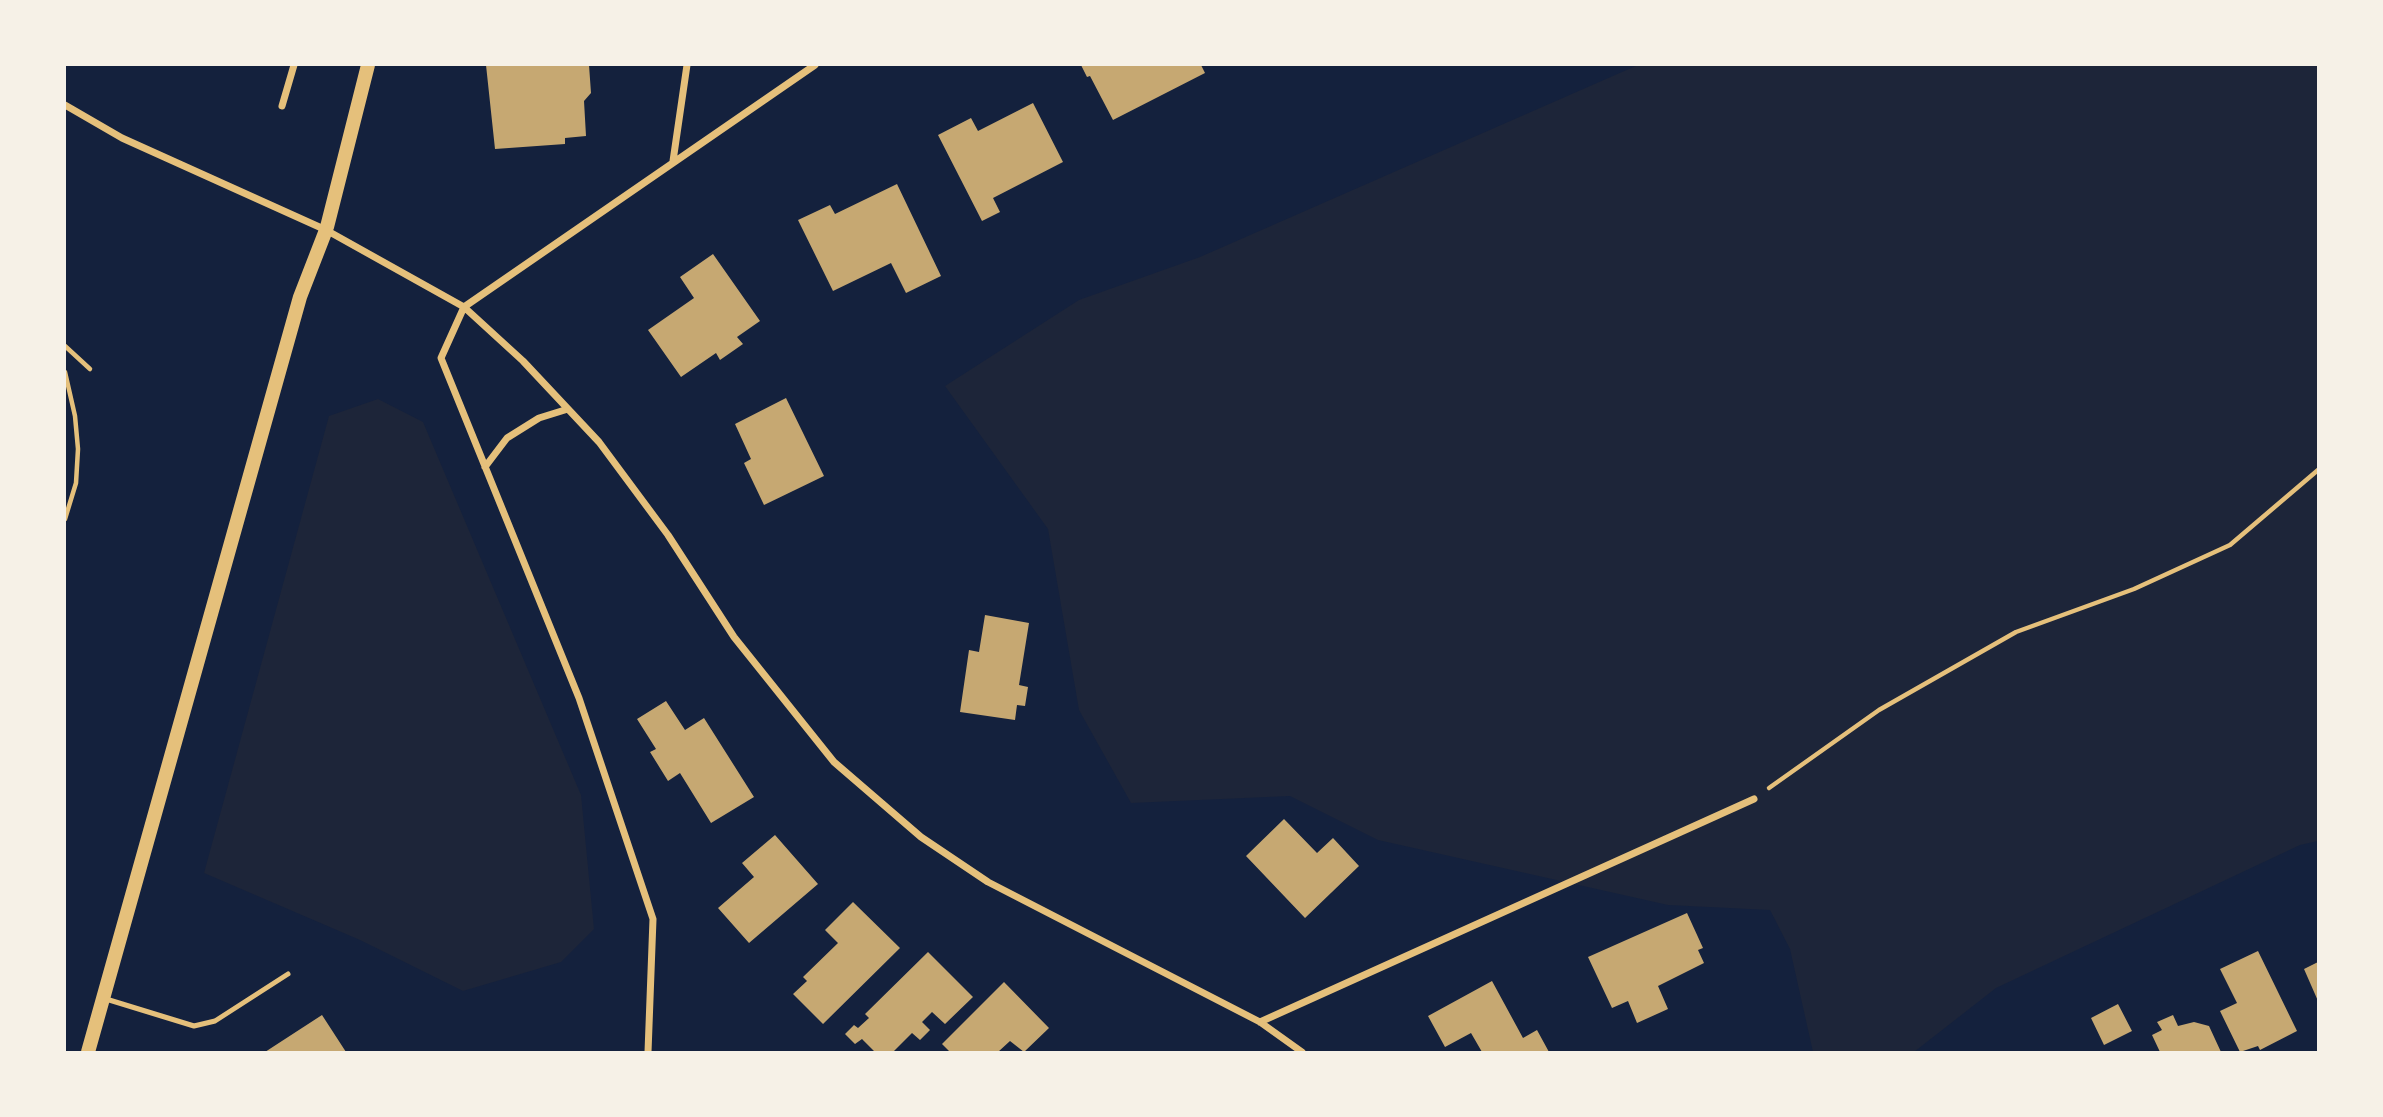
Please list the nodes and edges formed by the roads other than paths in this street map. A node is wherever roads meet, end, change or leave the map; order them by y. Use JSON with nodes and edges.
{"nodes":[{"id":1,"x":294,"y":65,"type":"edge"},
{"id":2,"x":368,"y":65,"type":"edge"},
{"id":3,"x":687,"y":65,"type":"edge"},
{"id":4,"x":814,"y":65,"type":"edge"},
{"id":5,"x":65,"y":105,"type":"edge"},
{"id":6,"x":282,"y":106,"type":"dead end"},
{"id":7,"x":673,"y":161,"type":"junction"},
{"id":8,"x":326,"y":229,"type":"junction"},
{"id":9,"x":464,"y":307,"type":"junction"},
{"id":10,"x":568,"y":409,"type":"junction"},
{"id":11,"x":485,"y":467,"type":"junction"},
{"id":12,"x":1755,"y":799,"type":"road end"},
{"id":13,"x":288,"y":974,"type":"dead end"},
{"id":14,"x":103,"y":998,"type":"junction"},
{"id":15,"x":1260,"y":1022,"type":"junction"},
{"id":16,"x":88,"y":1052,"type":"edge"},
{"id":17,"x":648,"y":1052,"type":"edge"},
{"id":18,"x":1303,"y":1052,"type":"edge"}],
"edges":[{"from":1,"to":6,"type":"street"},
{"from":2,"to":8,"type":"main road"},
{"from":3,"to":7,"type":"street"},
{"from":4,"to":7,"type":"street"},
{"from":5,"to":8,"type":"street"},
{"from":7,"to":9,"type":"street"},
{"from":8,"to":9,"type":"street"},
{"from":8,"to":14,"type":"main road"},
{"from":9,"to":10,"type":"street"},
{"from":9,"to":11,"type":"street"},
{"from":10,"to":11,"type":"street"},
{"from":10,"to":15,"type":"street"},
{"from":11,"to":17,"type":"street"},
{"from":12,"to":15,"type":"street"},
{"from":13,"to":14,"type":"lane"},
{"from":14,"to":16,"type":"main road"},
{"from":15,"to":18,"type":"street"}]}
